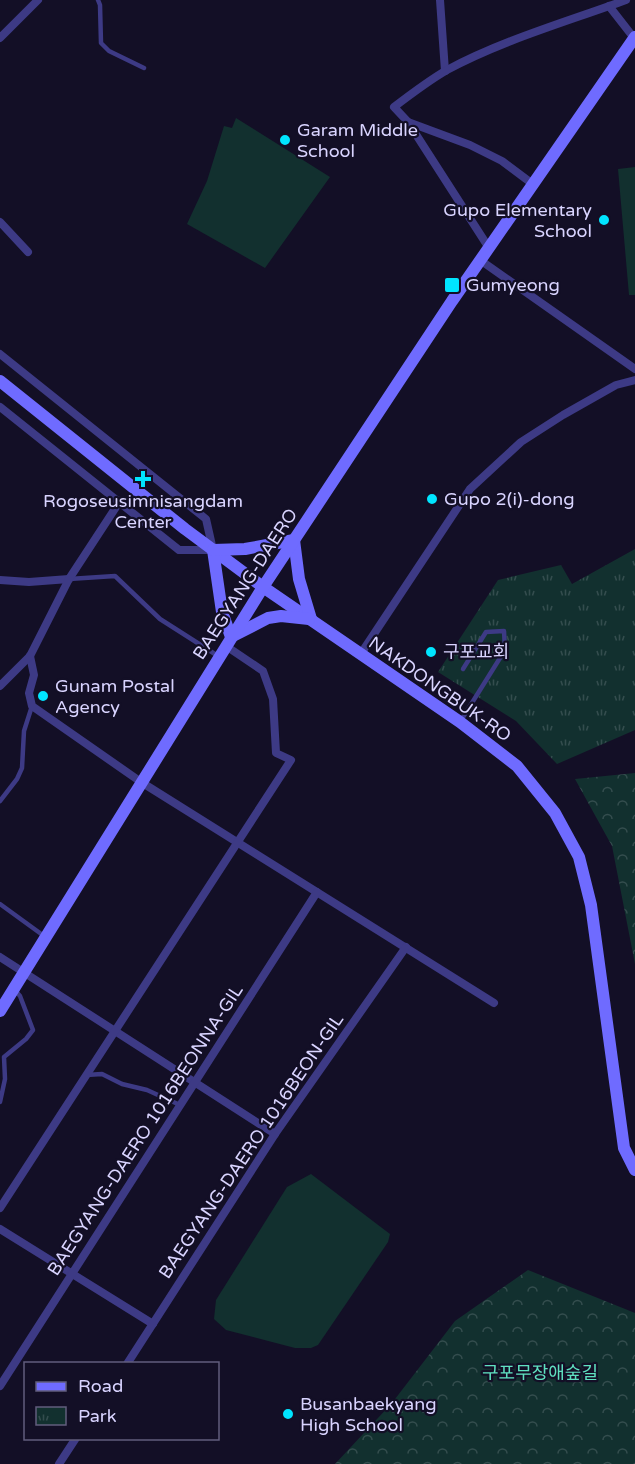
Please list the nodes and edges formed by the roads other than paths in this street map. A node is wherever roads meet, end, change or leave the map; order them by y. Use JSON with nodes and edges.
{"nodes":[{"id":1,"x":38,"y":0,"type":"edge"},
{"id":2,"x":98,"y":0,"type":"edge"},
{"id":3,"x":440,"y":0,"type":"edge"},
{"id":4,"x":626,"y":0,"type":"edge"},
{"id":5,"x":609,"y":6,"type":"junction"},
{"id":6,"x":0,"y":38,"type":"edge"},
{"id":7,"x":635,"y":38,"type":"edge"},
{"id":8,"x":144,"y":68,"type":"dead end"},
{"id":9,"x":445,"y":72,"type":"junction"},
{"id":10,"x":408,"y":122,"type":"junction"},
{"id":11,"x":534,"y":185,"type":"junction"},
{"id":12,"x":0,"y":222,"type":"edge"},
{"id":13,"x":489,"y":248,"type":"junction"},
{"id":14,"x":28,"y":252,"type":"dead end"},
{"id":15,"x":480,"y":261,"type":"junction"},
{"id":16,"x":0,"y":354,"type":"edge"},
{"id":17,"x":635,"y":369,"type":"edge"},
{"id":18,"x":635,"y":380,"type":"edge"},
{"id":19,"x":0,"y":381,"type":"edge"},
{"id":20,"x":0,"y":407,"type":"edge"},
{"id":21,"x":120,"y":501,"type":"junction"},
{"id":22,"x":294,"y":540,"type":"junction"},
{"id":23,"x":213,"y":550,"type":"junction"},
{"id":24,"x":69,"y":579,"type":"junction"},
{"id":25,"x":0,"y":580,"type":"edge"},
{"id":26,"x":263,"y":587,"type":"junction"},
{"id":27,"x":310,"y":619,"type":"junction"},
{"id":28,"x":225,"y":647,"type":"junction"},
{"id":29,"x":360,"y":655,"type":"junction"},
{"id":30,"x":30,"y":656,"type":"junction"},
{"id":31,"x":463,"y":669,"type":"dead end"},
{"id":32,"x":0,"y":686,"type":"edge"},
{"id":33,"x":32,"y":706,"type":"junction"},
{"id":34,"x":460,"y":722,"type":"junction"},
{"id":35,"x":141,"y":782,"type":"junction"},
{"id":36,"x":0,"y":801,"type":"edge"},
{"id":37,"x":238,"y":842,"type":"junction"},
{"id":38,"x":317,"y":892,"type":"junction"},
{"id":39,"x":0,"y":904,"type":"edge"},
{"id":40,"x":46,"y":938,"type":"junction"},
{"id":41,"x":406,"y":948,"type":"junction"},
{"id":42,"x":0,"y":957,"type":"edge"},
{"id":43,"x":24,"y":973,"type":"junction"},
{"id":44,"x":14,"y":989,"type":"junction"},
{"id":45,"x":494,"y":1003,"type":"dead end"},
{"id":46,"x":0,"y":1011,"type":"edge"},
{"id":47,"x":114,"y":1032,"type":"junction"},
{"id":48,"x":86,"y":1075,"type":"junction"},
{"id":49,"x":195,"y":1083,"type":"junction"},
{"id":50,"x":0,"y":1102,"type":"edge"},
{"id":51,"x":180,"y":1105,"type":"junction"},
{"id":52,"x":275,"y":1134,"type":"junction"},
{"id":53,"x":635,"y":1170,"type":"edge"},
{"id":54,"x":0,"y":1208,"type":"edge"},
{"id":55,"x":0,"y":1228,"type":"edge"},
{"id":56,"x":72,"y":1274,"type":"junction"},
{"id":57,"x":153,"y":1324,"type":"junction"},
{"id":58,"x":128,"y":1362,"type":"edge"},
{"id":59,"x":0,"y":1386,"type":"edge"},
{"id":60,"x":75,"y":1440,"type":"edge"},
{"id":61,"x":59,"y":1464,"type":"edge"}],
"edges":[{"from":1,"to":6,"type":"street"},
{"from":2,"to":8,"type":"lane"},
{"from":3,"to":9,"type":"street"},
{"from":4,"to":5,"type":"street"},
{"from":5,"to":7,"type":"street"},
{"from":5,"to":9,"type":"street"},
{"from":7,"to":11,"type":"main road","name":"BAEGYANG-DAERO"},
{"from":9,"to":10,"type":"street"},
{"from":10,"to":11,"type":"street"},
{"from":10,"to":13,"type":"street"},
{"from":11,"to":13,"type":"main road","name":"BAEGYANG-DAERO"},
{"from":12,"to":14,"type":"street"},
{"from":13,"to":15,"type":"main road","name":"BAEGYANG-DAERO"},
{"from":15,"to":17,"type":"street"},
{"from":15,"to":22,"type":"main road","name":"BAEGYANG-DAERO"},
{"from":16,"to":23,"type":"street"},
{"from":18,"to":29,"type":"street"},
{"from":19,"to":23,"type":"main road","name":"NAKDONGBUK-RO"},
{"from":20,"to":21,"type":"street"},
{"from":21,"to":23,"type":"street"},
{"from":21,"to":24,"type":"street"},
{"from":22,"to":23,"type":"main road"},
{"from":22,"to":26,"type":"main road","name":"BAEGYANG-DAERO"},
{"from":22,"to":27,"type":"main road"},
{"from":23,"to":26,"type":"main road","name":"NAKDONGBUK-RO"},
{"from":23,"to":28,"type":"main road"},
{"from":24,"to":25,"type":"street"},
{"from":24,"to":28,"type":"lane"},
{"from":24,"to":30,"type":"street"},
{"from":26,"to":27,"type":"main road","name":"NAKDONGBUK-RO"},
{"from":26,"to":28,"type":"main road","name":"BAEGYANG-DAERO"},
{"from":27,"to":28,"type":"main road"},
{"from":27,"to":29,"type":"main road","name":"NAKDONGBUK-RO"},
{"from":28,"to":35,"type":"main road","name":"BAEGYANG-DAERO"},
{"from":28,"to":37,"type":"street"},
{"from":29,"to":34,"type":"main road","name":"NAKDONGBUK-RO"},
{"from":30,"to":32,"type":"street"},
{"from":30,"to":33,"type":"street"},
{"from":31,"to":34,"type":"lane"},
{"from":33,"to":35,"type":"street"},
{"from":33,"to":36,"type":"lane"},
{"from":34,"to":53,"type":"main road","name":"NAKDONGBUK-RO"},
{"from":35,"to":37,"type":"street"},
{"from":35,"to":40,"type":"main road","name":"BAEGYANG-DAERO"},
{"from":37,"to":38,"type":"street"},
{"from":37,"to":47,"type":"street"},
{"from":38,"to":41,"type":"street"},
{"from":38,"to":49,"type":"street","name":"BAEGYANG-DAERO 1016BEONNA-GIL"},
{"from":39,"to":40,"type":"lane"},
{"from":40,"to":43,"type":"main road","name":"BAEGYANG-DAERO"},
{"from":41,"to":45,"type":"street"},
{"from":41,"to":52,"type":"street","name":"BAEGYANG-DAERO 1016BEON-GIL"},
{"from":42,"to":43,"type":"street"},
{"from":43,"to":44,"type":"main road","name":"BAEGYANG-DAERO"},
{"from":43,"to":47,"type":"street"},
{"from":44,"to":46,"type":"main road","name":"BAEGYANG-DAERO"},
{"from":44,"to":50,"type":"lane"},
{"from":47,"to":48,"type":"street"},
{"from":47,"to":49,"type":"street"},
{"from":48,"to":51,"type":"lane"},
{"from":48,"to":54,"type":"street"},
{"from":49,"to":51,"type":"street","name":"BAEGYANG-DAERO 1016BEONNA-GIL"},
{"from":49,"to":52,"type":"street"},
{"from":51,"to":56,"type":"street","name":"BAEGYANG-DAERO 1016BEONNA-GIL"},
{"from":52,"to":57,"type":"street","name":"BAEGYANG-DAERO 1016BEON-GIL"},
{"from":55,"to":56,"type":"street"},
{"from":56,"to":57,"type":"street"},
{"from":56,"to":59,"type":"street","name":"BAEGYANG-DAERO 1016BEONNA-GIL"},
{"from":57,"to":58,"type":"street","name":"BAEGYANG-DAERO 1016BEON-GIL"},
{"from":60,"to":61,"type":"street"}]}
